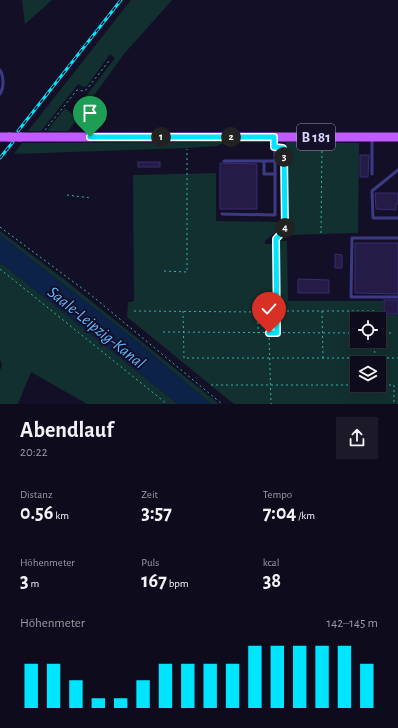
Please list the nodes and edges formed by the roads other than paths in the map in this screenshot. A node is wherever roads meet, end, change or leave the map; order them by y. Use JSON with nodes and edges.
{"nodes":[{"id":1,"x":0,"y":70,"type":"edge"},
{"id":2,"x":0,"y":94,"type":"edge"},
{"id":3,"x":4,"y":137,"type":"edge"},
{"id":4,"x":274,"y":137,"type":"junction"},
{"id":5,"x":372,"y":137,"type":"junction"},
{"id":6,"x":398,"y":137,"type":"edge"},
{"id":7,"x":274,"y":147,"type":"junction"},
{"id":8,"x":224,"y":161,"type":"dead end"},
{"id":9,"x":264,"y":161,"type":"junction"},
{"id":10,"x":275,"y":161,"type":"junction"},
{"id":11,"x":398,"y":170,"type":"edge"},
{"id":12,"x":275,"y":174,"type":"junction"},
{"id":13,"x":372,"y":174,"type":"dead end"},
{"id":14,"x":222,"y":214,"type":"dead end"},
{"id":15,"x":398,"y":218,"type":"edge"},
{"id":16,"x":398,"y":238,"type":"edge"},
{"id":17,"x":276,"y":239,"type":"road end"},
{"id":18,"x":398,"y":296,"type":"edge"}],
"edges":[{"from":1,"to":2,"type":"lane"},
{"from":3,"to":4,"type":"main road","number":"B 181","bridge":true},
{"from":4,"to":5,"type":"main road","number":"B 181"},
{"from":4,"to":7,"type":"lane"},
{"from":5,"to":6,"type":"main road","number":"B 181"},
{"from":5,"to":13,"type":"lane"},
{"from":7,"to":10,"type":"lane"},
{"from":7,"to":17,"type":"lane"},
{"from":8,"to":9,"type":"lane"},
{"from":9,"to":10,"type":"lane"},
{"from":9,"to":12,"type":"lane"},
{"from":10,"to":12,"type":"lane"},
{"from":11,"to":15,"type":"lane"},
{"from":12,"to":14,"type":"lane"},
{"from":16,"to":18,"type":"lane"}]}
